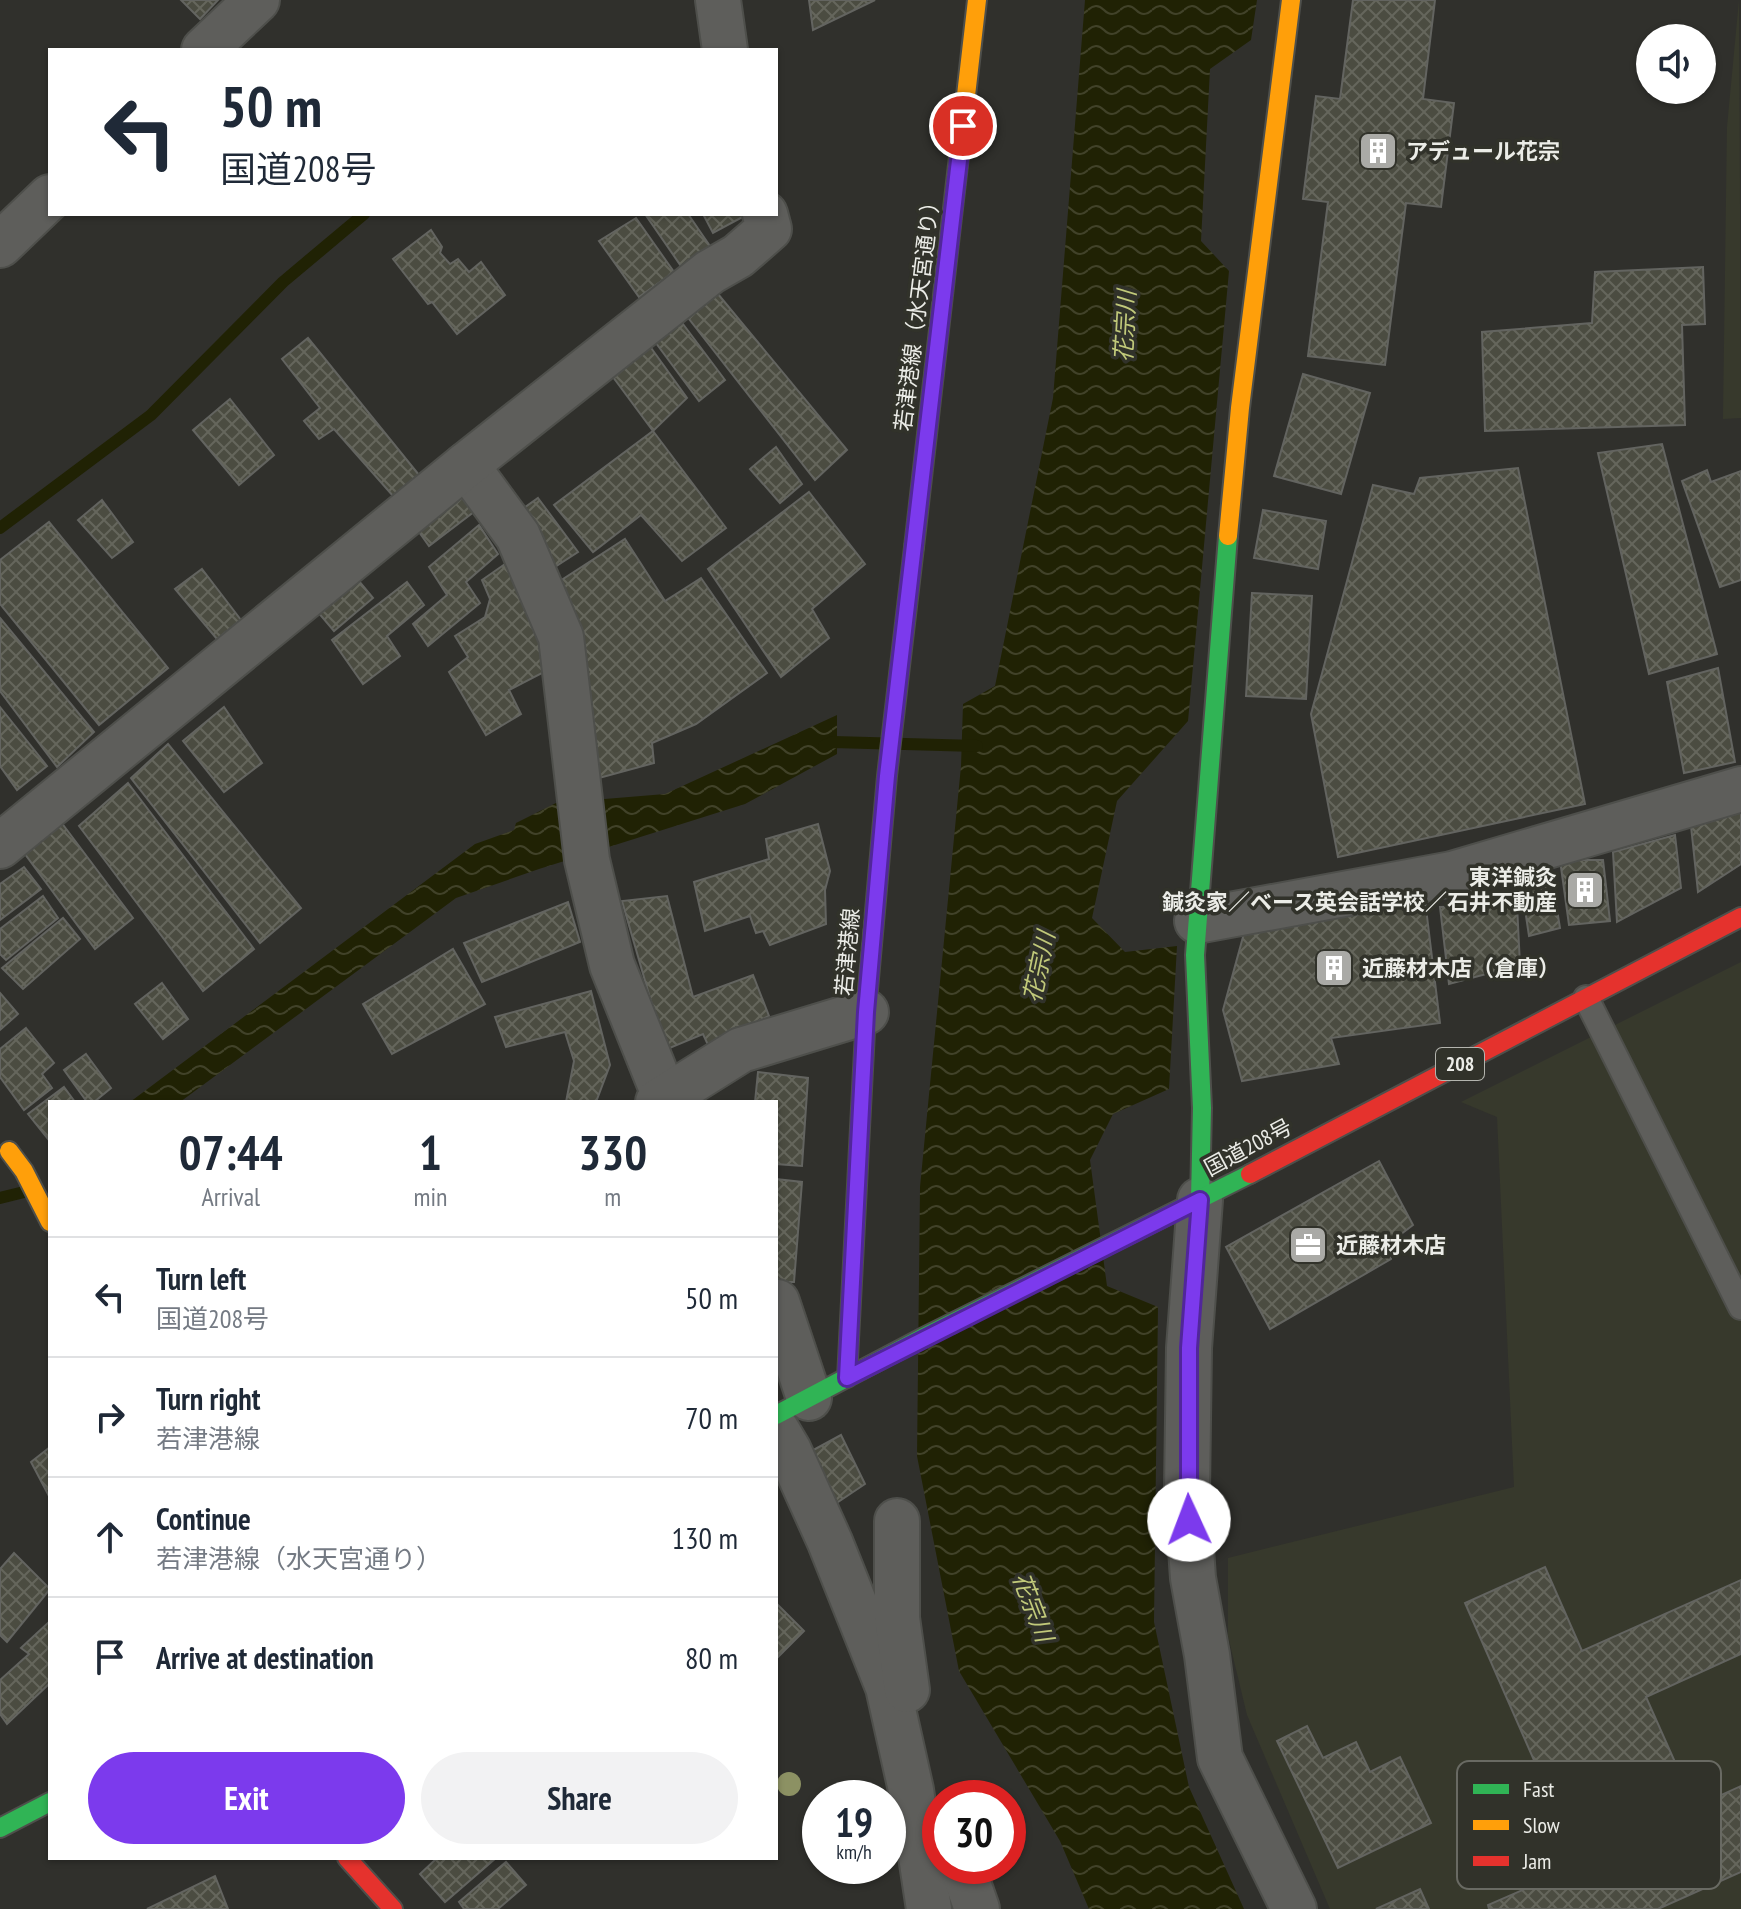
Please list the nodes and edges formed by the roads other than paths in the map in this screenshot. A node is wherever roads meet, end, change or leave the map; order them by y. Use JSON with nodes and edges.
{"nodes":[{"id":1,"x":257,"y":0,"type":"edge"},
{"id":2,"x":718,"y":0,"type":"edge"},
{"id":3,"x":977,"y":0,"type":"edge"},
{"id":4,"x":1291,"y":0,"type":"edge"},
{"id":5,"x":206,"y":48,"type":"edge"},
{"id":6,"x":725,"y":48,"type":"edge"},
{"id":7,"x":48,"y":199,"type":"edge"},
{"id":8,"x":766,"y":216,"type":"edge"},
{"id":9,"x":0,"y":245,"type":"edge"},
{"id":10,"x":466,"y":465,"type":"junction"},
{"id":11,"x":905,"y":628,"type":"joint"},
{"id":12,"x":1741,"y":789,"type":"edge"},
{"id":13,"x":0,"y":846,"type":"edge"},
{"id":14,"x":1741,"y":917,"type":"edge"},
{"id":15,"x":1197,"y":921,"type":"junction"},
{"id":16,"x":1586,"y":998,"type":"junction"},
{"id":17,"x":866,"y":1012,"type":"junction"},
{"id":18,"x":661,"y":1099,"type":"edge"},
{"id":19,"x":5,"y":1142,"type":"edge"},
{"id":20,"x":1189,"y":1205,"type":"junction"},
{"id":21,"x":47,"y":1216,"type":"edge"},
{"id":22,"x":1741,"y":1307,"type":"edge"},
{"id":23,"x":778,"y":1309,"type":"edge"},
{"id":24,"x":847,"y":1378,"type":"junction"},
{"id":25,"x":792,"y":1407,"type":"edge"},
{"id":26,"x":778,"y":1432,"type":"edge"},
{"id":27,"x":897,"y":1521,"type":"dead end"},
{"id":28,"x":899,"y":1701,"type":"junction"},
{"id":29,"x":931,"y":1780,"type":"edge"},
{"id":30,"x":48,"y":1803,"type":"edge"},
{"id":31,"x":0,"y":1828,"type":"edge"},
{"id":32,"x":349,"y":1860,"type":"edge"},
{"id":33,"x":968,"y":1884,"type":"edge"},
{"id":34,"x":393,"y":1909,"type":"edge"},
{"id":35,"x":929,"y":1909,"type":"edge"},
{"id":36,"x":977,"y":1909,"type":"edge"},
{"id":37,"x":1294,"y":1909,"type":"edge"}],
"edges":[{"from":1,"to":5,"type":"street"},
{"from":2,"to":6,"type":"street"},
{"from":3,"to":11,"type":"main road","name":"若津港線（水天宮通り）"},
{"from":4,"to":15,"type":"main road"},
{"from":7,"to":9,"type":"street"},
{"from":8,"to":10,"type":"street"},
{"from":10,"to":13,"type":"street"},
{"from":10,"to":18,"type":"street"},
{"from":11,"to":17,"type":"main road","name":"若津港線"},
{"from":12,"to":15,"type":"street"},
{"from":14,"to":16,"type":"main road","name":"国道208号","number":"208"},
{"from":15,"to":20,"type":"main road"},
{"from":16,"to":20,"type":"main road","name":"国道208号","number":"208"},
{"from":16,"to":22,"type":"lane"},
{"from":17,"to":18,"type":"street"},
{"from":17,"to":24,"type":"main road","name":"若津港線"},
{"from":19,"to":21,"type":"main road"},
{"from":20,"to":24,"type":"main road","name":"国道208号","number":"208"},
{"from":20,"to":37,"type":"street"},
{"from":23,"to":25,"type":"street"},
{"from":24,"to":25,"type":"main road","name":"国道208号","number":"208"},
{"from":26,"to":28,"type":"street"},
{"from":27,"to":28,"type":"street"},
{"from":28,"to":29,"type":"street"},
{"from":28,"to":35,"type":"street"},
{"from":30,"to":31,"type":"main road"},
{"from":32,"to":34,"type":"main road"},
{"from":33,"to":36,"type":"street"}]}
